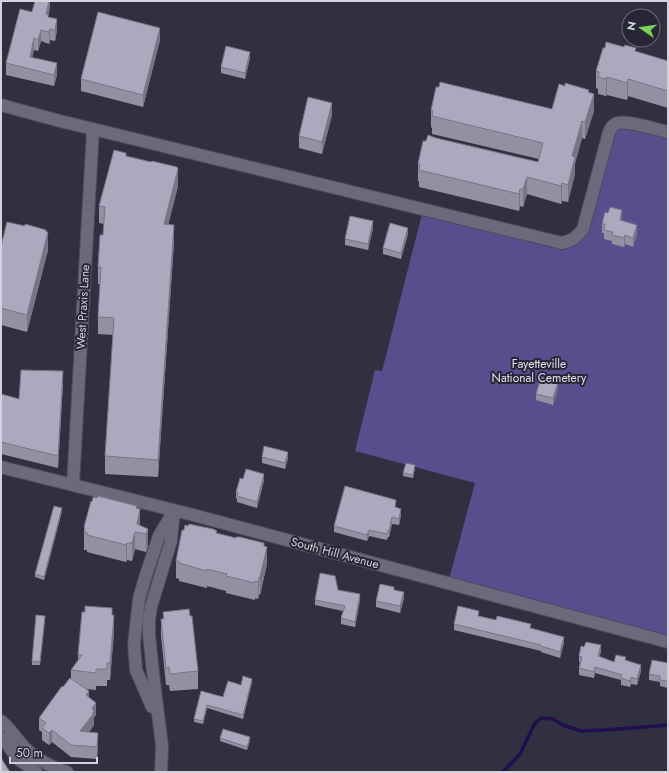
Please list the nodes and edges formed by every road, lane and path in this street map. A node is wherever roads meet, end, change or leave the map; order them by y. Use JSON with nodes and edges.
{"nodes":[{"id":1,"x":1,"y":105,"type":"edge"},
{"id":2,"x":93,"y":129,"type":"junction"},
{"id":3,"x":668,"y":132,"type":"edge"},
{"id":4,"x":1,"y":468,"type":"edge"},
{"id":5,"x":73,"y":485,"type":"junction"},
{"id":6,"x":174,"y":510,"type":"junction"},
{"id":7,"x":668,"y":642,"type":"edge"},
{"id":8,"x":158,"y":716,"type":"junction"},
{"id":9,"x":1,"y":721,"type":"edge"},
{"id":10,"x":1,"y":738,"type":"edge"},
{"id":11,"x":36,"y":772,"type":"edge"},
{"id":12,"x":67,"y":772,"type":"edge"},
{"id":13,"x":161,"y":772,"type":"edge"}],
"edges":[{"from":1,"to":2,"type":"street"},
{"from":2,"to":3,"type":"street"},
{"from":2,"to":5,"type":"street","name":"West Praxis Lane"},
{"from":4,"to":5,"type":"street","name":"South Hill Avenue"},
{"from":5,"to":6,"type":"street","name":"South Hill Avenue"},
{"from":6,"to":7,"type":"street","name":"South Hill Avenue"},
{"from":6,"to":8,"type":"street"},
{"from":6,"to":8,"type":"street"},
{"from":8,"to":13,"type":"street"},
{"from":9,"to":12,"type":"street"},
{"from":10,"to":11,"type":"street"}]}
